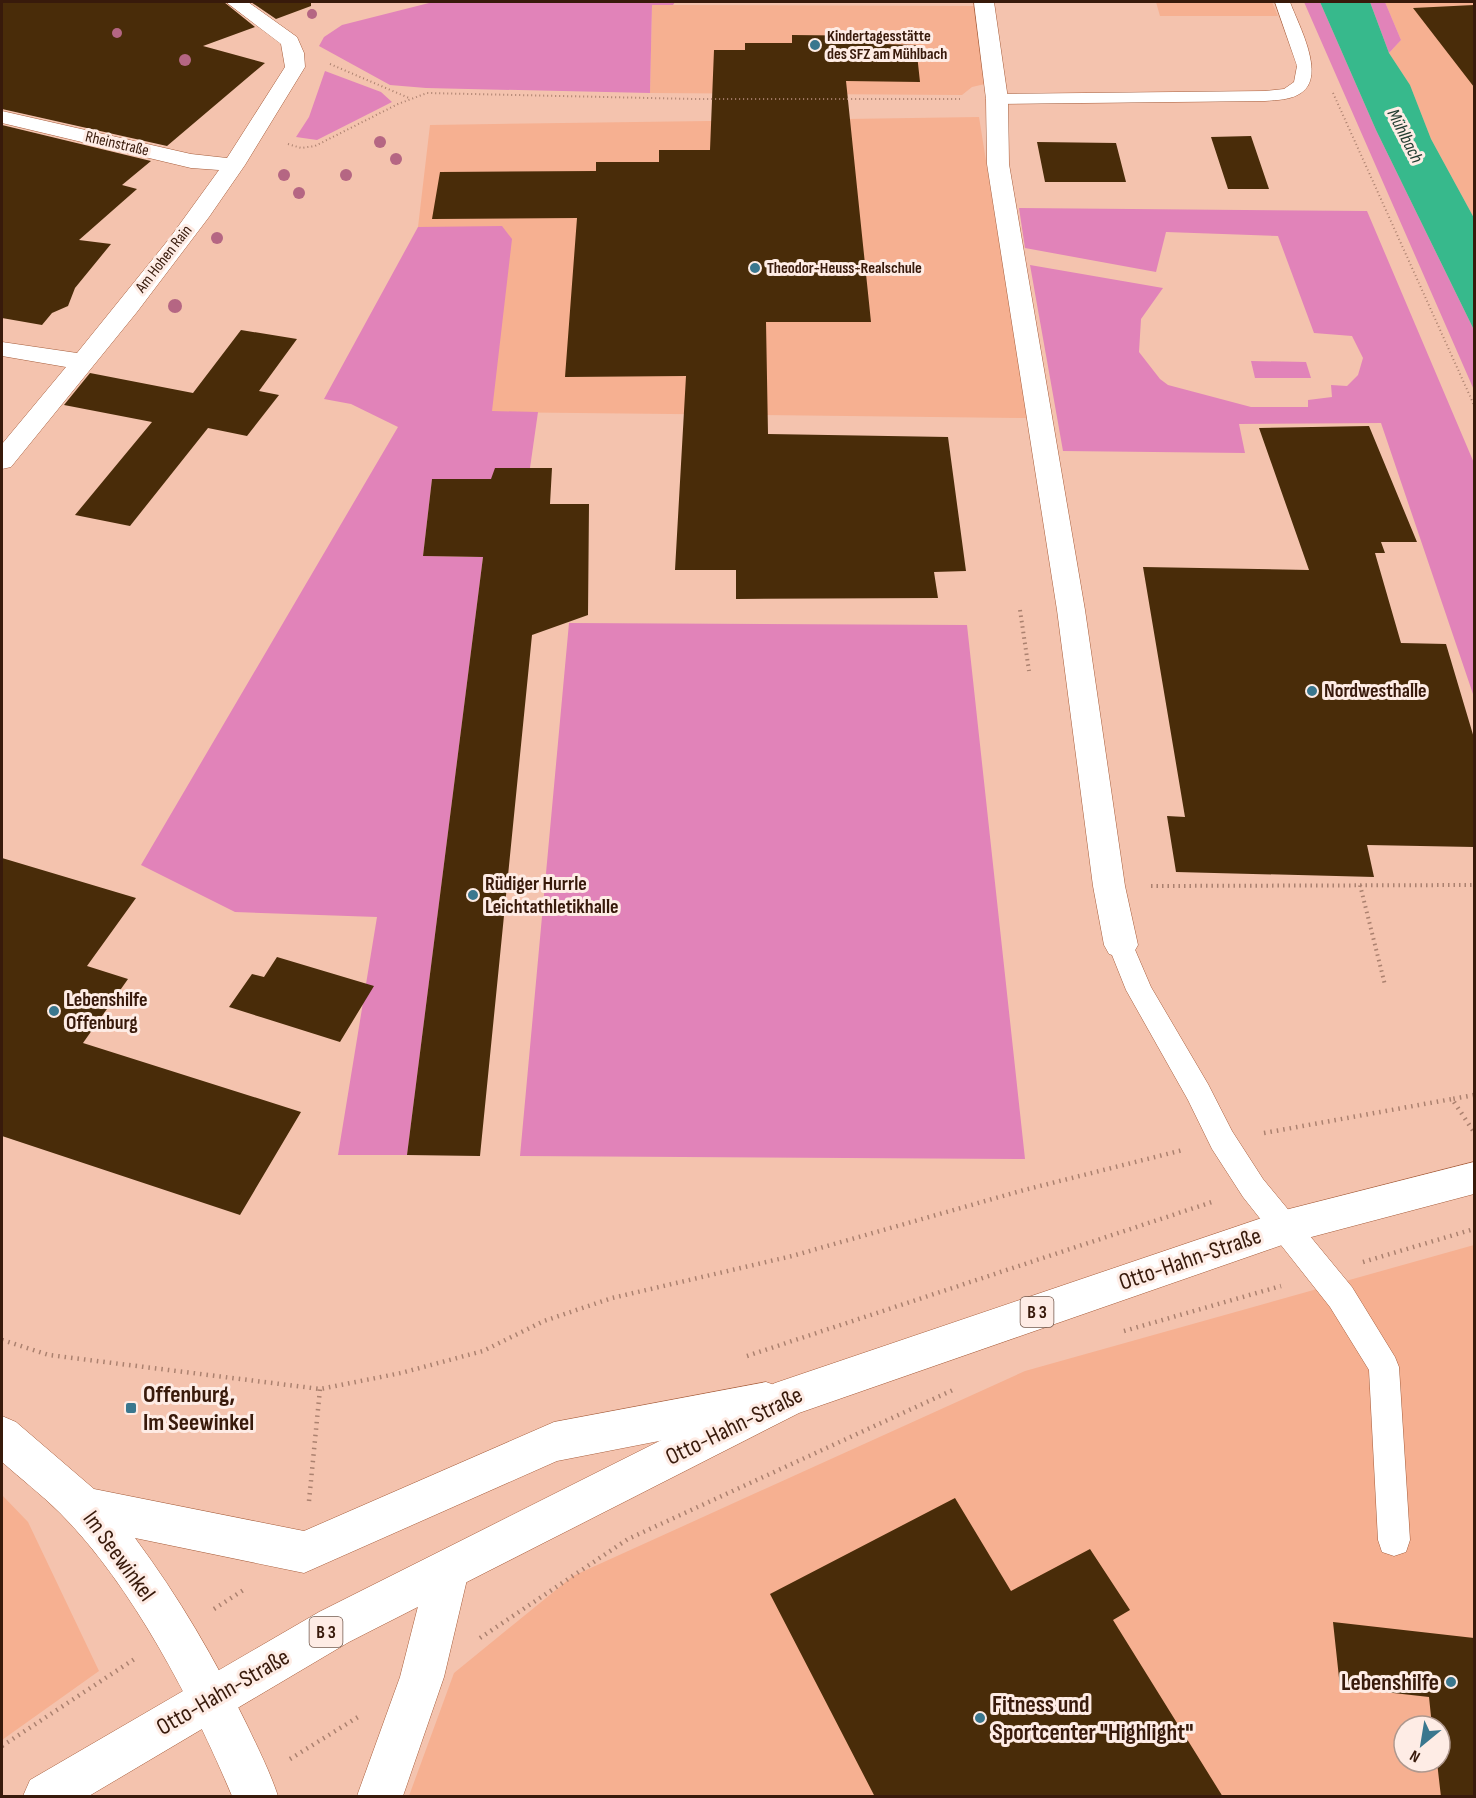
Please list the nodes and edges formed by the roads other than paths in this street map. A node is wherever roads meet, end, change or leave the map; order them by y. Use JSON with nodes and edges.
{"nodes":[{"id":1,"x":236,"y":2,"type":"edge"},
{"id":2,"x":984,"y":2,"type":"edge"},
{"id":3,"x":1281,"y":2,"type":"edge"},
{"id":4,"x":997,"y":99,"type":"junction"},
{"id":5,"x":2,"y":117,"type":"edge"},
{"id":6,"x":234,"y":165,"type":"junction"},
{"id":7,"x":2,"y":349,"type":"edge"},
{"id":8,"x":84,"y":362,"type":"junction"},
{"id":9,"x":2,"y":461,"type":"edge"},
{"id":10,"x":1121,"y":945,"type":"joint"},
{"id":11,"x":1474,"y":1178,"type":"edge"},
{"id":12,"x":1285,"y":1227,"type":"junction"},
{"id":13,"x":789,"y":1396,"type":"junction"},
{"id":14,"x":2,"y":1436,"type":"edge"},
{"id":15,"x":83,"y":1507,"type":"junction"},
{"id":16,"x":1394,"y":1540,"type":"dead end"},
{"id":17,"x":448,"y":1571,"type":"junction"},
{"id":18,"x":208,"y":1700,"type":"junction"},
{"id":19,"x":252,"y":1790,"type":"edge"},
{"id":20,"x":46,"y":1797,"type":"edge"},
{"id":21,"x":380,"y":1797,"type":"edge"}],
"edges":[{"from":1,"to":6,"type":"street","name":"Am Hohen Rain"},
{"from":2,"to":4,"type":"street"},
{"from":3,"to":4,"type":"lane"},
{"from":4,"to":10,"type":"street"},
{"from":5,"to":6,"type":"street","name":"Rheinstraße"},
{"from":6,"to":8,"type":"street","name":"Am Hohen Rain"},
{"from":7,"to":8,"type":"street"},
{"from":8,"to":9,"type":"street","name":"Am Hohen Rain"},
{"from":10,"to":12,"type":"lane"},
{"from":11,"to":12,"type":"street","name":"Otto-Hahn-Straße","number":"B 3"},
{"from":12,"to":13,"type":"street","name":"Otto-Hahn-Straße","number":"B 3"},
{"from":12,"to":16,"type":"lane"},
{"from":13,"to":15,"type":"street"},
{"from":13,"to":17,"type":"street","name":"Otto-Hahn-Straße","number":"B 3"},
{"from":14,"to":15,"type":"street","name":"Im Seewinkel"},
{"from":15,"to":18,"type":"street","name":"Im Seewinkel"},
{"from":17,"to":18,"type":"street","name":"Otto-Hahn-Straße","number":"B 3"},
{"from":17,"to":21,"type":"street"},
{"from":18,"to":19,"type":"street","name":"Im Seewinkel"},
{"from":18,"to":20,"type":"street","name":"Otto-Hahn-Straße","number":"B 3"}]}
